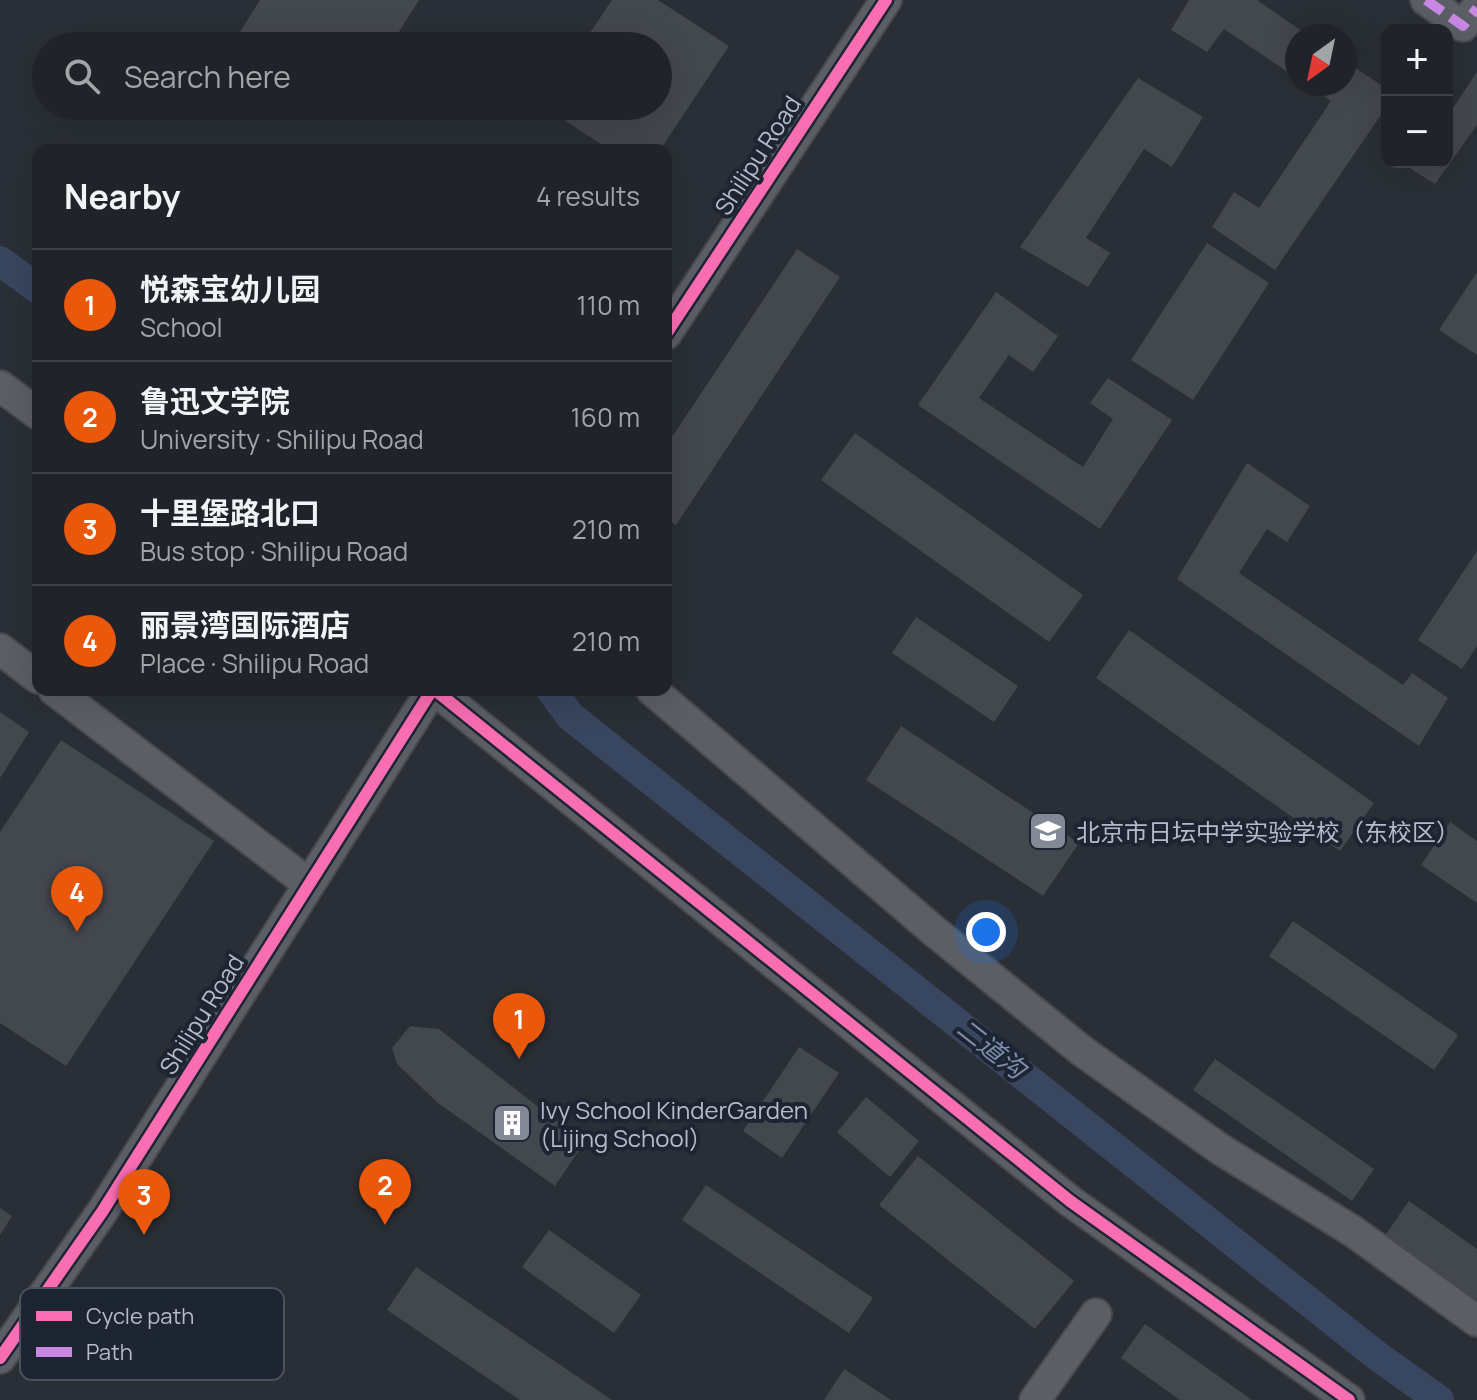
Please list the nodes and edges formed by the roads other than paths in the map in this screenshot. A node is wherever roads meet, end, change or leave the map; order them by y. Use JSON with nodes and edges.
{"nodes":[{"id":1,"x":886,"y":0,"type":"edge"},
{"id":2,"x":1426,"y":0,"type":"edge"},
{"id":3,"x":1477,"y":8,"type":"edge"},
{"id":4,"x":672,"y":325,"type":"edge"},
{"id":5,"x":0,"y":386,"type":"edge"},
{"id":6,"x":32,"y":410,"type":"edge"},
{"id":7,"x":0,"y":649,"type":"edge"},
{"id":8,"x":32,"y":673,"type":"edge"},
{"id":9,"x":62,"y":696,"type":"edge"},
{"id":10,"x":430,"y":696,"type":"edge"},
{"id":11,"x":441,"y":696,"type":"edge"},
{"id":12,"x":659,"y":696,"type":"edge"},
{"id":13,"x":309,"y":884,"type":"junction"},
{"id":14,"x":49,"y":1288,"type":"edge"},
{"id":15,"x":1096,"y":1314,"type":"dead end"},
{"id":16,"x":1477,"y":1321,"type":"edge"},
{"id":17,"x":20,"y":1329,"type":"edge"},
{"id":18,"x":0,"y":1358,"type":"edge"},
{"id":19,"x":1035,"y":1400,"type":"edge"},
{"id":20,"x":1349,"y":1400,"type":"edge"}],
"edges":[{"from":1,"to":4,"type":"street","name":"Shilipu Road"},
{"from":2,"to":3,"type":"street"},
{"from":5,"to":6,"type":"street"},
{"from":7,"to":8,"type":"street"},
{"from":9,"to":13,"type":"street"},
{"from":10,"to":13,"type":"street","name":"Shilipu Road"},
{"from":11,"to":20,"type":"street"},
{"from":12,"to":16,"type":"street"},
{"from":13,"to":14,"type":"street","name":"Shilipu Road"},
{"from":15,"to":19,"type":"street"},
{"from":17,"to":18,"type":"street","name":"Shilipu Road"}]}
